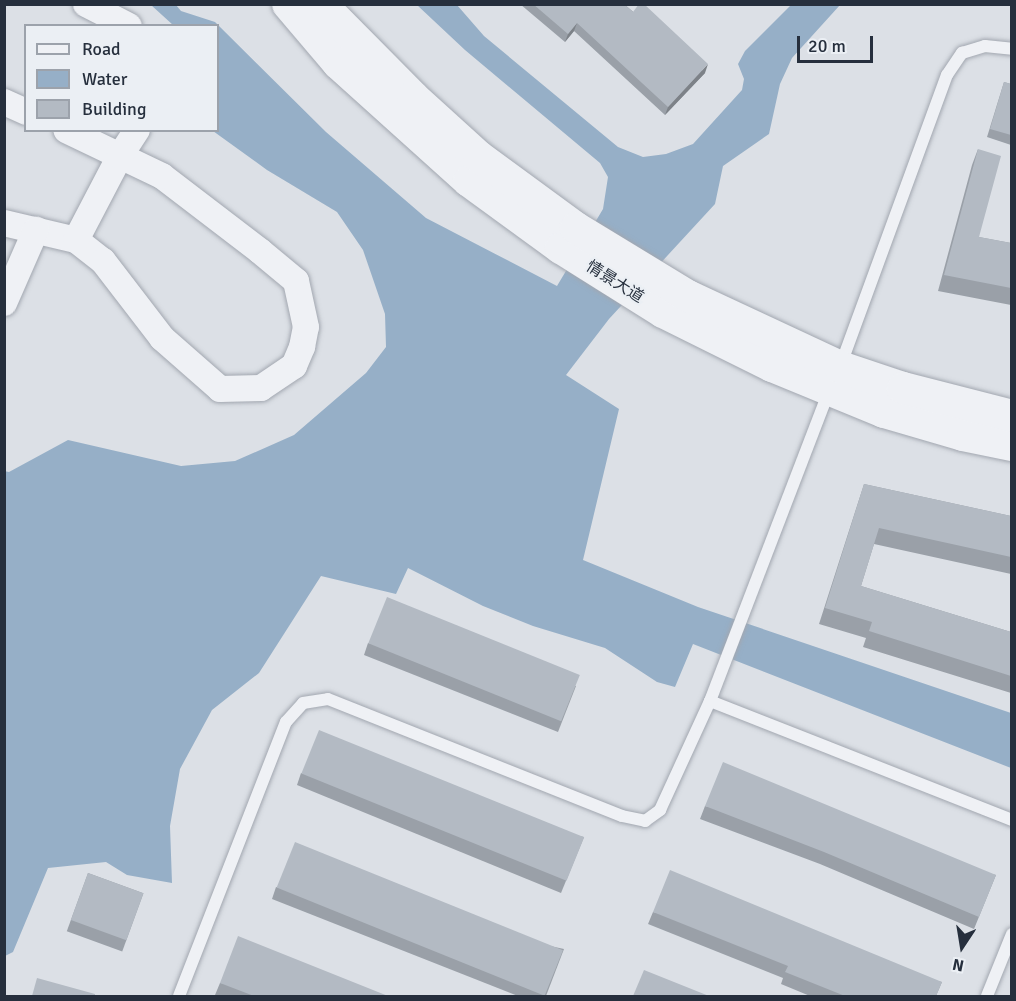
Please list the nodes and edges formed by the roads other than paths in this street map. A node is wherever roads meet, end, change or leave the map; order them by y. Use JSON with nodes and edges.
{"nodes":[{"id":1,"x":86,"y":4,"type":"edge"},
{"id":2,"x":288,"y":4,"type":"edge"},
{"id":3,"x":321,"y":4,"type":"edge"},
{"id":4,"x":125,"y":24,"type":"edge"},
{"id":5,"x":1011,"y":50,"type":"edge"},
{"id":6,"x":4,"y":102,"type":"edge"},
{"id":7,"x":24,"y":111,"type":"edge"},
{"id":8,"x":70,"y":132,"type":"edge"},
{"id":9,"x":136,"y":132,"type":"edge"},
{"id":10,"x":120,"y":156,"type":"junction"},
{"id":11,"x":4,"y":223,"type":"edge"},
{"id":12,"x":36,"y":230,"type":"junction"},
{"id":13,"x":569,"y":238,"type":"junction"},
{"id":14,"x":75,"y":240,"type":"junction"},
{"id":15,"x":4,"y":303,"type":"edge"},
{"id":16,"x":834,"y":379,"type":"junction"},
{"id":17,"x":1011,"y":416,"type":"edge"},
{"id":18,"x":1011,"y":445,"type":"edge"},
{"id":19,"x":710,"y":701,"type":"junction"},
{"id":20,"x":1011,"y":820,"type":"edge"},
{"id":21,"x":1011,"y":934,"type":"edge"},
{"id":22,"x":179,"y":996,"type":"edge"},
{"id":23,"x":987,"y":996,"type":"edge"}],
"edges":[{"from":1,"to":4,"type":"street"},
{"from":2,"to":13,"type":"street","name":"情景大道"},
{"from":3,"to":13,"type":"street","name":"情景大道"},
{"from":5,"to":16,"type":"lane"},
{"from":6,"to":7,"type":"street"},
{"from":8,"to":10,"type":"street"},
{"from":9,"to":10,"type":"street"},
{"from":10,"to":14,"type":"street"},
{"from":10,"to":14,"type":"street"},
{"from":11,"to":12,"type":"street"},
{"from":12,"to":14,"type":"street"},
{"from":12,"to":15,"type":"street"},
{"from":13,"to":16,"type":"street","name":"情景大道"},
{"from":16,"to":17,"type":"street","name":"情景大道"},
{"from":16,"to":18,"type":"street","name":"情景大道"},
{"from":16,"to":19,"type":"lane"},
{"from":19,"to":20,"type":"lane"},
{"from":19,"to":22,"type":"lane"},
{"from":21,"to":23,"type":"lane"}]}
